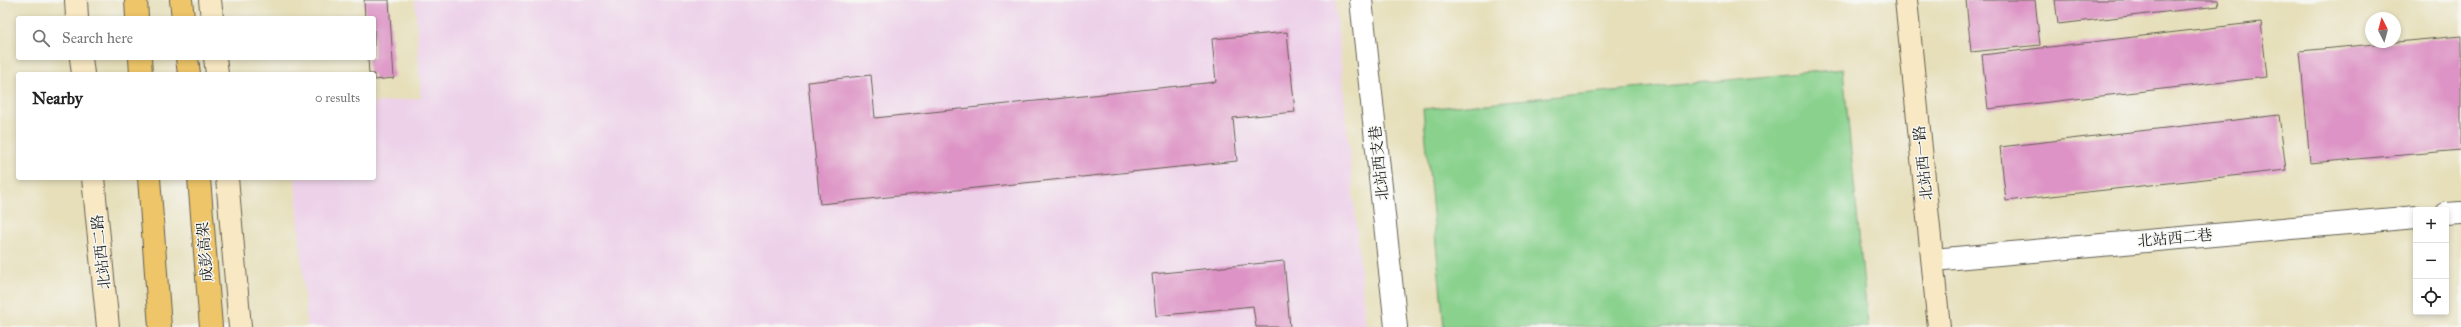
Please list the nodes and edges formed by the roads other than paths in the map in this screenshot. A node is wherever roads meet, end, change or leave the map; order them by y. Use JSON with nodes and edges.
{"nodes":[{"id":1,"x":76,"y":0,"type":"edge"},
{"id":2,"x":136,"y":0,"type":"edge"},
{"id":3,"x":181,"y":0,"type":"edge"},
{"id":4,"x":210,"y":0,"type":"edge"},
{"id":5,"x":1361,"y":0,"type":"edge"},
{"id":6,"x":1906,"y":0,"type":"edge"},
{"id":7,"x":78,"y":16,"type":"edge"},
{"id":8,"x":137,"y":16,"type":"edge"},
{"id":9,"x":183,"y":16,"type":"edge"},
{"id":10,"x":212,"y":16,"type":"edge"},
{"id":11,"x":82,"y":60,"type":"edge"},
{"id":12,"x":140,"y":60,"type":"edge"},
{"id":13,"x":187,"y":60,"type":"edge"},
{"id":14,"x":215,"y":60,"type":"edge"},
{"id":15,"x":83,"y":72,"type":"edge"},
{"id":16,"x":141,"y":72,"type":"edge"},
{"id":17,"x":189,"y":72,"type":"edge"},
{"id":18,"x":217,"y":72,"type":"edge"},
{"id":19,"x":93,"y":180,"type":"edge"},
{"id":20,"x":149,"y":180,"type":"edge"},
{"id":21,"x":199,"y":180,"type":"edge"},
{"id":22,"x":226,"y":180,"type":"edge"},
{"id":23,"x":2461,"y":213,"type":"edge"},
{"id":24,"x":2449,"y":214,"type":"edge"},
{"id":25,"x":2413,"y":217,"type":"edge"},
{"id":26,"x":1934,"y":260,"type":"junction"},
{"id":27,"x":108,"y":327,"type":"edge"},
{"id":28,"x":160,"y":327,"type":"edge"},
{"id":29,"x":211,"y":327,"type":"edge"},
{"id":30,"x":240,"y":327,"type":"edge"},
{"id":31,"x":1396,"y":327,"type":"edge"},
{"id":32,"x":1939,"y":327,"type":"edge"}],
"edges":[{"from":1,"to":7,"type":"street"},
{"from":2,"to":8,"type":"highway"},
{"from":3,"to":9,"type":"highway"},
{"from":4,"to":10,"type":"street"},
{"from":5,"to":31,"type":"street","name":"北站西支巷"},
{"from":6,"to":26,"type":"street","name":"北站西一路"},
{"from":11,"to":15,"type":"street"},
{"from":12,"to":16,"type":"highway"},
{"from":13,"to":17,"type":"highway"},
{"from":14,"to":18,"type":"street"},
{"from":19,"to":27,"type":"street","name":"北站西二路"},
{"from":20,"to":28,"type":"highway"},
{"from":21,"to":29,"type":"highway","name":"成彭高架"},
{"from":22,"to":30,"type":"street"},
{"from":23,"to":24,"type":"street"},
{"from":25,"to":26,"type":"street","name":"北站西二巷"},
{"from":26,"to":32,"type":"street","name":"北站西一路"}]}
